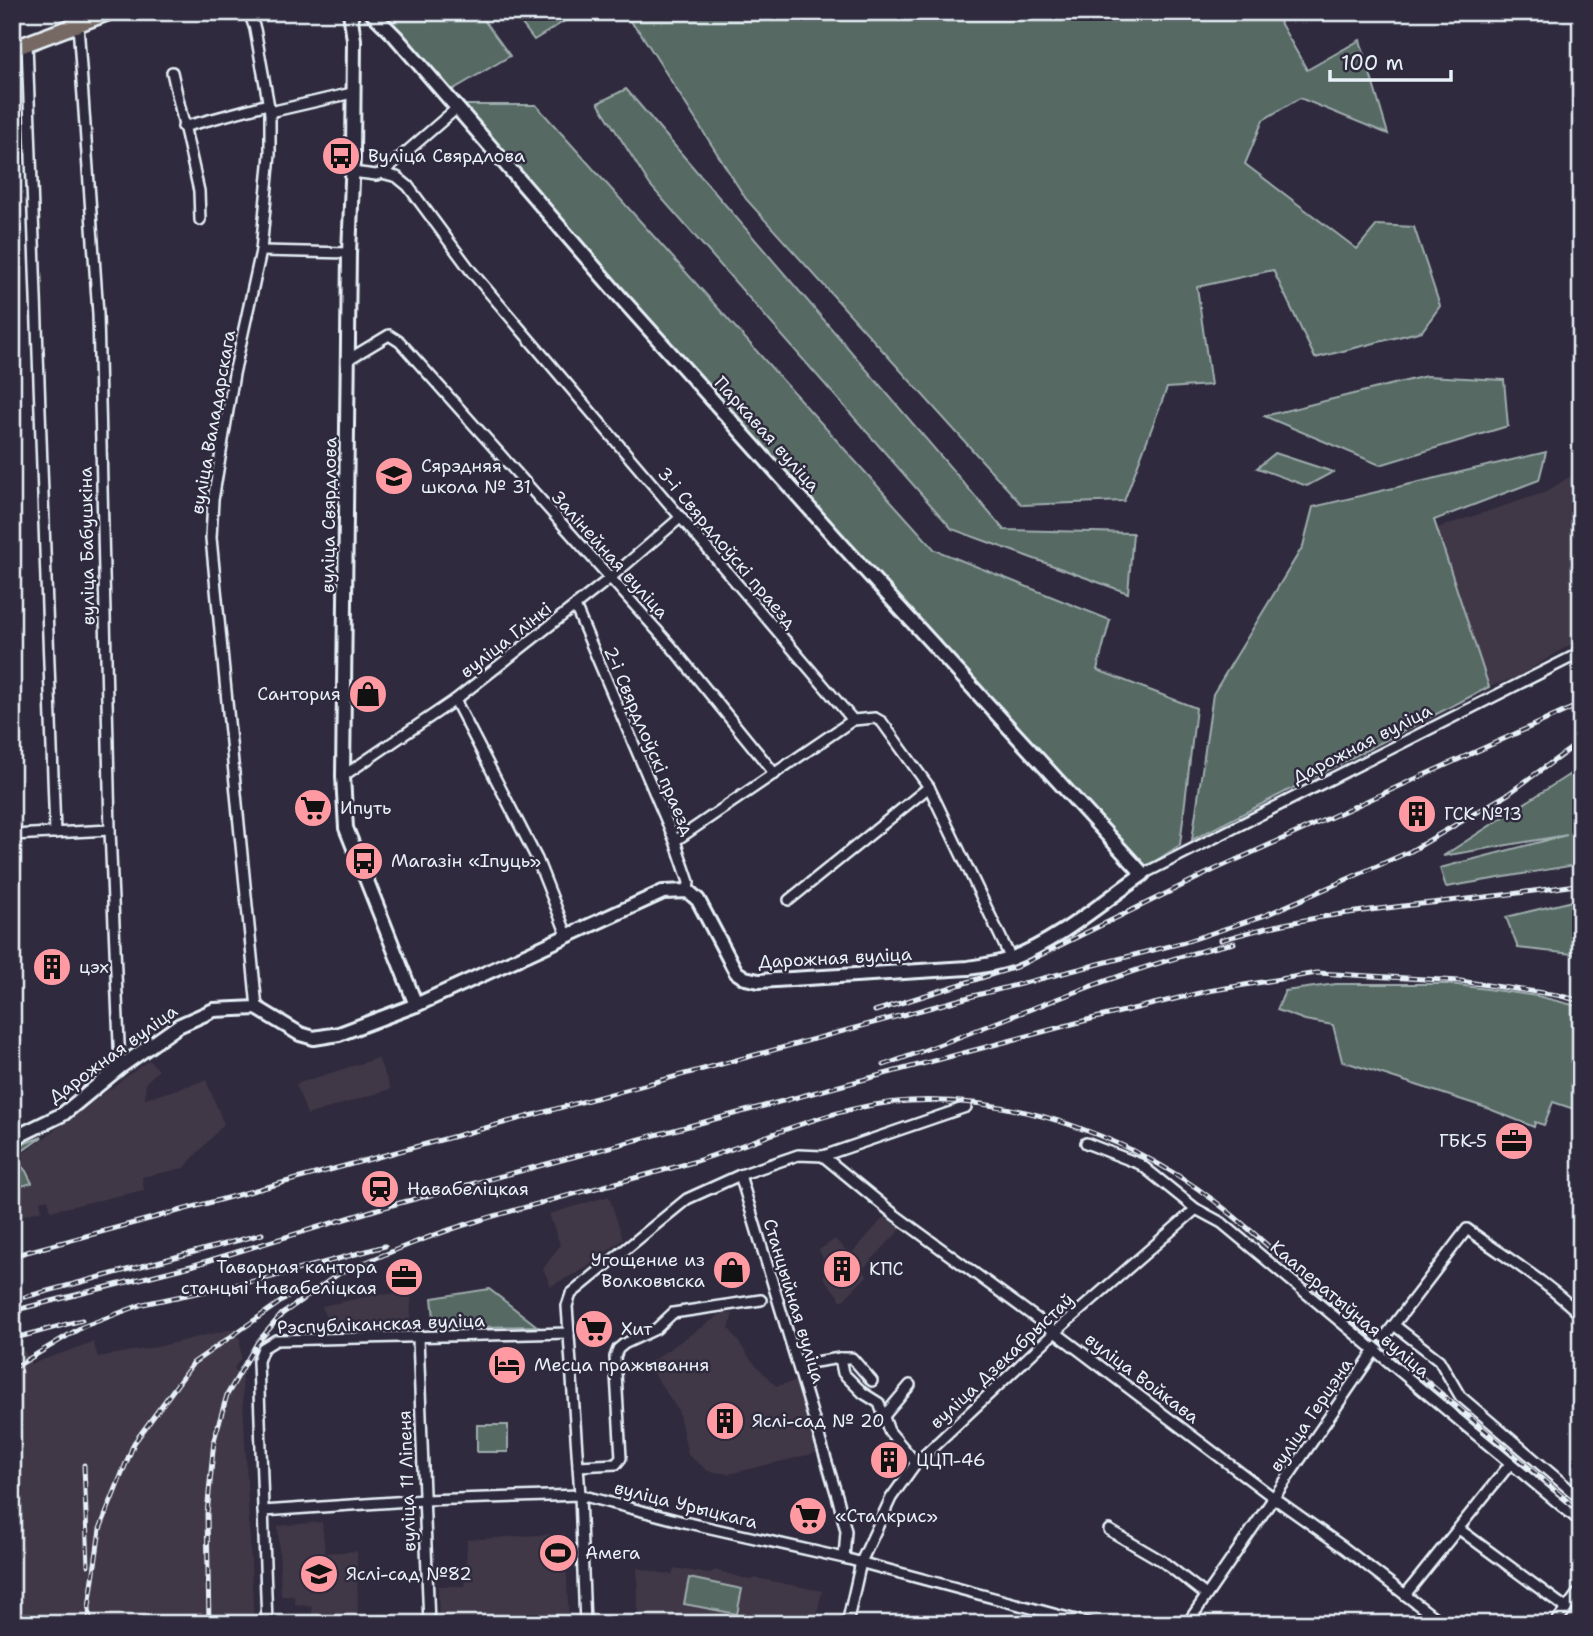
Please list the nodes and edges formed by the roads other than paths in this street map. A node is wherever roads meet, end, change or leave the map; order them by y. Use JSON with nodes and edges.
{"nodes":[{"id":1,"x":110,"y":12,"type":"edge"},
{"id":2,"x":249,"y":12,"type":"edge"},
{"id":3,"x":350,"y":12,"type":"edge"},
{"id":4,"x":371,"y":12,"type":"edge"},
{"id":5,"x":78,"y":24,"type":"junction"},
{"id":6,"x":27,"y":43,"type":"junction"},
{"id":7,"x":12,"y":49,"type":"edge"},
{"id":8,"x":172,"y":72,"type":"dead end"},
{"id":9,"x":352,"y":93,"type":"junction"},
{"id":10,"x":269,"y":108,"type":"junction"},
{"id":11,"x":457,"y":108,"type":"junction"},
{"id":12,"x":183,"y":127,"type":"junction"},
{"id":13,"x":352,"y":172,"type":"junction"},
{"id":14,"x":382,"y":173,"type":"junction"},
{"id":15,"x":200,"y":220,"type":"dead end"},
{"id":16,"x":261,"y":251,"type":"junction"},
{"id":17,"x":349,"y":253,"type":"junction"},
{"id":18,"x":349,"y":359,"type":"junction"},
{"id":19,"x":680,"y":517,"type":"junction"},
{"id":20,"x":609,"y":579,"type":"junction"},
{"id":21,"x":575,"y":606,"type":"junction"},
{"id":22,"x":1581,"y":650,"type":"edge"},
{"id":23,"x":455,"y":700,"type":"junction"},
{"id":24,"x":853,"y":720,"type":"junction"},
{"id":25,"x":775,"y":774,"type":"junction"},
{"id":26,"x":343,"y":776,"type":"junction"},
{"id":27,"x":929,"y":787,"type":"junction"},
{"id":28,"x":110,"y":830,"type":"junction"},
{"id":29,"x":55,"y":833,"type":"junction"},
{"id":30,"x":12,"y":835,"type":"edge"},
{"id":31,"x":675,"y":841,"type":"junction"},
{"id":32,"x":1143,"y":874,"type":"junction"},
{"id":33,"x":688,"y":891,"type":"junction"},
{"id":34,"x":789,"y":900,"type":"dead end"},
{"id":35,"x":567,"y":935,"type":"junction"},
{"id":36,"x":1011,"y":959,"type":"junction"},
{"id":37,"x":416,"y":1005,"type":"junction"},
{"id":38,"x":257,"y":1008,"type":"junction"},
{"id":39,"x":120,"y":1067,"type":"junction"},
{"id":40,"x":967,"y":1107,"type":"dead end"},
{"id":41,"x":12,"y":1139,"type":"edge"},
{"id":42,"x":1086,"y":1143,"type":"dead end"},
{"id":43,"x":823,"y":1156,"type":"junction"},
{"id":44,"x":740,"y":1175,"type":"junction"},
{"id":45,"x":1196,"y":1209,"type":"junction"},
{"id":46,"x":761,"y":1300,"type":"dead end"},
{"id":47,"x":1581,"y":1316,"type":"edge"},
{"id":48,"x":1394,"y":1325,"type":"junction"},
{"id":49,"x":1055,"y":1332,"type":"junction"},
{"id":50,"x":569,"y":1333,"type":"junction"},
{"id":51,"x":418,"y":1338,"type":"junction"},
{"id":52,"x":1375,"y":1350,"type":"junction"},
{"id":53,"x":840,"y":1358,"type":"junction"},
{"id":54,"x":796,"y":1360,"type":"junction"},
{"id":55,"x":872,"y":1381,"type":"dead end"},
{"id":56,"x":910,"y":1385,"type":"dead end"},
{"id":57,"x":884,"y":1416,"type":"junction"},
{"id":58,"x":916,"y":1463,"type":"junction"},
{"id":59,"x":1510,"y":1464,"type":"junction"},
{"id":60,"x":578,"y":1466,"type":"junction"},
{"id":61,"x":580,"y":1495,"type":"junction"},
{"id":62,"x":1274,"y":1498,"type":"junction"},
{"id":63,"x":1581,"y":1499,"type":"edge"},
{"id":64,"x":424,"y":1500,"type":"junction"},
{"id":65,"x":263,"y":1511,"type":"junction"},
{"id":66,"x":1581,"y":1522,"type":"edge"},
{"id":67,"x":1459,"y":1529,"type":"junction"},
{"id":68,"x":1109,"y":1530,"type":"dead end"},
{"id":69,"x":844,"y":1558,"type":"junction"},
{"id":70,"x":860,"y":1562,"type":"junction"},
{"id":71,"x":1581,"y":1590,"type":"edge"},
{"id":72,"x":1206,"y":1595,"type":"junction"},
{"id":73,"x":1405,"y":1595,"type":"junction"},
{"id":74,"x":1566,"y":1608,"type":"junction"},
{"id":75,"x":267,"y":1624,"type":"edge"},
{"id":76,"x":429,"y":1624,"type":"edge"},
{"id":77,"x":585,"y":1624,"type":"edge"},
{"id":78,"x":847,"y":1624,"type":"edge"},
{"id":79,"x":1091,"y":1624,"type":"edge"},
{"id":80,"x":1187,"y":1624,"type":"edge"},
{"id":81,"x":1443,"y":1624,"type":"edge"},
{"id":82,"x":1556,"y":1624,"type":"edge"}],
"edges":[{"from":1,"to":5,"type":"main road"},
{"from":2,"to":10,"type":"street","name":"вуліца Валадарскага"},
{"from":3,"to":9,"type":"street","name":"вуліца Свярдлова"},
{"from":4,"to":11,"type":"street","name":"Паркавая вуліца"},
{"from":5,"to":6,"type":"main road"},
{"from":5,"to":28,"type":"street","name":"вуліца Бабушкіна"},
{"from":6,"to":7,"type":"main road"},
{"from":6,"to":29,"type":"street"},
{"from":8,"to":12,"type":"street"},
{"from":9,"to":10,"type":"street"},
{"from":9,"to":13,"type":"street","name":"вуліца Свярдлова"},
{"from":10,"to":12,"type":"street"},
{"from":10,"to":16,"type":"street","name":"вуліца Валадарскага"},
{"from":11,"to":14,"type":"street"},
{"from":11,"to":32,"type":"street","name":"Паркавая вуліца"},
{"from":12,"to":15,"type":"street"},
{"from":13,"to":14,"type":"street"},
{"from":13,"to":17,"type":"street","name":"вуліца Свярдлова"},
{"from":14,"to":19,"type":"street","name":"3-і Свярдлоўскі праезд"},
{"from":16,"to":17,"type":"street"},
{"from":16,"to":38,"type":"street","name":"вуліца Валадарскага"},
{"from":17,"to":18,"type":"street","name":"вуліца Свярдлова"},
{"from":18,"to":20,"type":"street","name":"Залінейная вуліца"},
{"from":18,"to":26,"type":"street","name":"вуліца Свярдлова"},
{"from":19,"to":20,"type":"street","name":"вуліца Глінкі"},
{"from":19,"to":24,"type":"street","name":"3-і Свярдлоўскі праезд"},
{"from":20,"to":21,"type":"street","name":"вуліца Глінкі"},
{"from":20,"to":25,"type":"street","name":"Залінейная вуліца"},
{"from":21,"to":23,"type":"street","name":"вуліца Глінкі"},
{"from":21,"to":31,"type":"street","name":"2-і Свярдлоўскі праезд"},
{"from":22,"to":32,"type":"street","name":"Дарожная вуліца"},
{"from":23,"to":26,"type":"street","name":"вуліца Глінкі"},
{"from":23,"to":35,"type":"street"},
{"from":24,"to":25,"type":"street"},
{"from":24,"to":27,"type":"street"},
{"from":25,"to":31,"type":"street"},
{"from":26,"to":37,"type":"street","name":"вуліца Свярдлова"},
{"from":27,"to":34,"type":"street"},
{"from":27,"to":36,"type":"street"},
{"from":28,"to":29,"type":"street"},
{"from":28,"to":39,"type":"street","name":"вуліца Бабушкіна"},
{"from":29,"to":30,"type":"street"},
{"from":31,"to":33,"type":"street","name":"2-і Свярдлоўскі праезд"},
{"from":32,"to":36,"type":"street","name":"Дарожная вуліца"},
{"from":33,"to":35,"type":"street"},
{"from":33,"to":36,"type":"street","name":"Дарожная вуліца"},
{"from":35,"to":37,"type":"street"},
{"from":37,"to":38,"type":"street"},
{"from":38,"to":39,"type":"street","name":"Дарожная вуліца"},
{"from":39,"to":41,"type":"street","name":"Дарожная вуліца"},
{"from":40,"to":43,"type":"street"},
{"from":42,"to":45,"type":"street","name":"Кааператыўная вуліца"},
{"from":43,"to":44,"type":"street"},
{"from":43,"to":49,"type":"street","name":"вуліца Войкава"},
{"from":44,"to":50,"type":"street"},
{"from":44,"to":54,"type":"street","name":"Станцыйная вуліца"},
{"from":45,"to":49,"type":"street","name":"вуліца Дзекабрыстаў"},
{"from":45,"to":52,"type":"street","name":"Кааператыўная вуліца"},
{"from":46,"to":60,"type":"street"},
{"from":47,"to":48,"type":"street","name":"вуліца Герцэна"},
{"from":48,"to":52,"type":"street","name":"вуліца Герцэна"},
{"from":48,"to":63,"type":"street"},
{"from":49,"to":58,"type":"street","name":"вуліца Дзекабрыстаў"},
{"from":49,"to":62,"type":"street","name":"вуліца Войкава"},
{"from":50,"to":51,"type":"street","name":"Рэспубліканская вуліца"},
{"from":50,"to":60,"type":"street"},
{"from":51,"to":64,"type":"street","name":"вуліца 11 Ліпеня"},
{"from":51,"to":65,"type":"street","name":"Рэспубліканская вуліца"},
{"from":52,"to":59,"type":"street","name":"Кааператыўная вуліца"},
{"from":52,"to":62,"type":"street","name":"вуліца Герцэна"},
{"from":53,"to":54,"type":"street"},
{"from":53,"to":55,"type":"street"},
{"from":53,"to":57,"type":"street"},
{"from":54,"to":69,"type":"street","name":"Станцыйная вуліца"},
{"from":56,"to":57,"type":"street"},
{"from":57,"to":58,"type":"street"},
{"from":58,"to":70,"type":"street","name":"вуліца Дзекабрыстаў"},
{"from":59,"to":66,"type":"street","name":"Кааператыўная вуліца"},
{"from":59,"to":67,"type":"street"},
{"from":60,"to":61,"type":"street"},
{"from":61,"to":64,"type":"street","name":"вуліца Урыцкага"},
{"from":61,"to":69,"type":"street","name":"вуліца Урыцкага"},
{"from":61,"to":77,"type":"street"},
{"from":62,"to":72,"type":"street","name":"вуліца Герцэна"},
{"from":62,"to":73,"type":"street","name":"вуліца Войкава"},
{"from":64,"to":65,"type":"street","name":"вуліца Урыцкага"},
{"from":64,"to":76,"type":"street","name":"вуліца 11 Ліпеня"},
{"from":65,"to":75,"type":"street","name":"Рэспубліканская вуліца"},
{"from":67,"to":73,"type":"street"},
{"from":67,"to":74,"type":"street"},
{"from":68,"to":72,"type":"street"},
{"from":69,"to":70,"type":"street","name":"вуліца Урыцкага"},
{"from":70,"to":78,"type":"street","name":"вуліца Дзекабрыстаў"},
{"from":70,"to":79,"type":"street","name":"вуліца Урыцкага"},
{"from":71,"to":74,"type":"street"},
{"from":72,"to":80,"type":"street","name":"вуліца Герцэна"},
{"from":73,"to":81,"type":"street","name":"вуліца Войкава"},
{"from":74,"to":82,"type":"street"}]}
